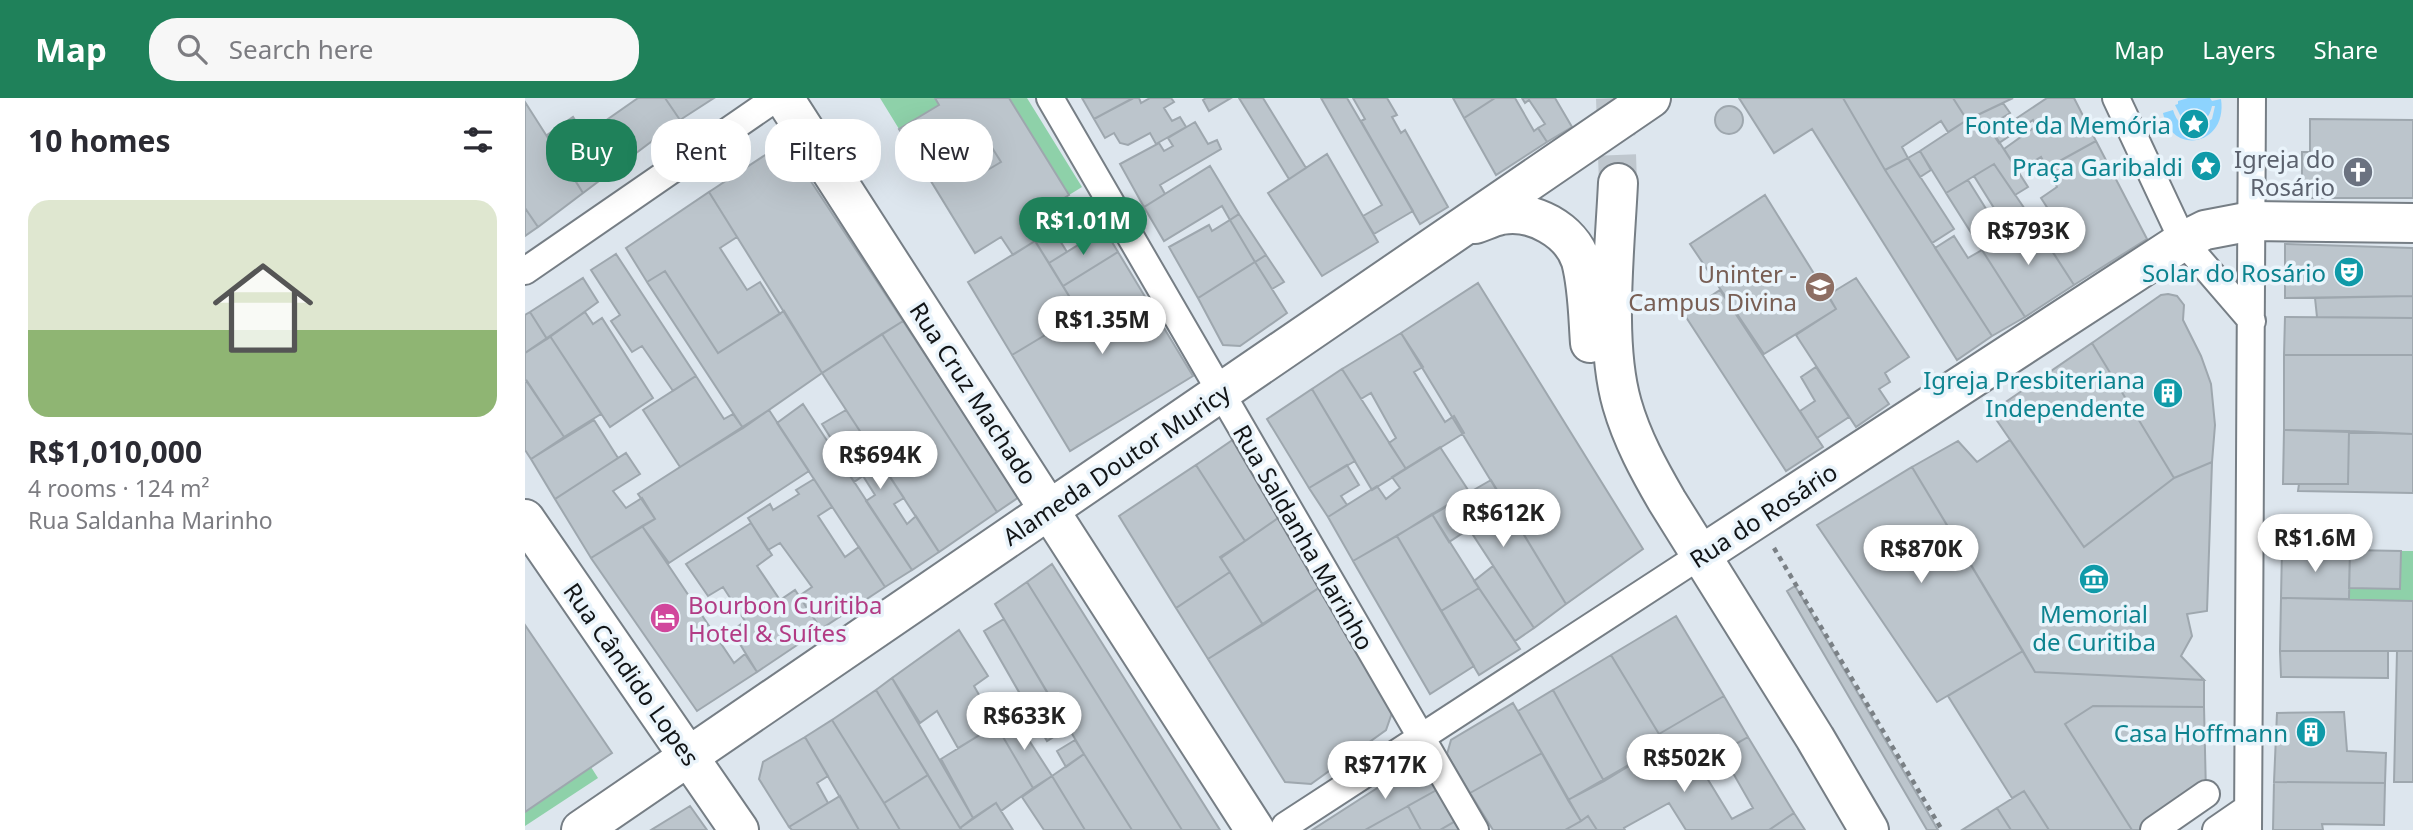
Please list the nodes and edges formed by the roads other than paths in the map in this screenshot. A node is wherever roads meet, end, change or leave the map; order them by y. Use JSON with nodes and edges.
{"nodes":[{"id":1,"x":776,"y":98,"type":"edge"},
{"id":2,"x":784,"y":98,"type":"edge"},
{"id":3,"x":1050,"y":98,"type":"edge"},
{"id":4,"x":2116,"y":98,"type":"edge"},
{"id":5,"x":2252,"y":98,"type":"edge"},
{"id":6,"x":1642,"y":99,"type":"edge"},
{"id":7,"x":1618,"y":183,"type":"tunnel mouth"},
{"id":8,"x":2252,"y":220,"type":"junction"},
{"id":9,"x":2413,"y":223,"type":"edge"},
{"id":10,"x":1462,"y":228,"type":"junction"},
{"id":11,"x":2183,"y":241,"type":"junction"},
{"id":12,"x":525,"y":271,"type":"edge"},
{"id":13,"x":2252,"y":321,"type":"junction"},
{"id":14,"x":1221,"y":393,"type":"junction"},
{"id":15,"x":1049,"y":510,"type":"junction"},
{"id":16,"x":525,"y":519,"type":"edge"},
{"id":17,"x":1701,"y":555,"type":"junction"},
{"id":18,"x":1421,"y":738,"type":"junction"},
{"id":19,"x":689,"y":757,"type":"junction"},
{"id":20,"x":2248,"y":819,"type":"edge"},
{"id":21,"x":581,"y":830,"type":"edge"},
{"id":22,"x":739,"y":830,"type":"edge"},
{"id":23,"x":1255,"y":830,"type":"edge"},
{"id":24,"x":1283,"y":830,"type":"edge"},
{"id":25,"x":1475,"y":830,"type":"edge"},
{"id":26,"x":1869,"y":830,"type":"edge"},
{"id":27,"x":2154,"y":830,"type":"edge"},
{"id":28,"x":2197,"y":830,"type":"edge"},
{"id":29,"x":2215,"y":830,"type":"edge"}],
"edges":[{"from":1,"to":12,"type":"street"},
{"from":2,"to":15,"type":"street","name":"Rua Cruz Machado"},
{"from":3,"to":14,"type":"street","name":"Rua Saldanha Marinho"},
{"from":4,"to":11,"type":"street"},
{"from":5,"to":8,"type":"street"},
{"from":6,"to":10,"type":"street","name":"Alameda Doutor Muricy"},
{"from":7,"to":17,"type":"street"},
{"from":8,"to":9,"type":"street","name":"Rua do Rosário"},
{"from":8,"to":11,"type":"street","name":"Rua do Rosário"},
{"from":8,"to":13,"type":"street"},
{"from":10,"to":14,"type":"street","name":"Alameda Doutor Muricy"},
{"from":10,"to":17,"type":"street"},
{"from":11,"to":13,"type":"street"},
{"from":11,"to":17,"type":"street","name":"Rua do Rosário"},
{"from":13,"to":20,"type":"street"},
{"from":14,"to":15,"type":"street","name":"Alameda Doutor Muricy"},
{"from":14,"to":18,"type":"street","name":"Rua Saldanha Marinho"},
{"from":15,"to":19,"type":"street","name":"Alameda Doutor Muricy"},
{"from":15,"to":23,"type":"street","name":"Rua Cruz Machado"},
{"from":16,"to":19,"type":"street","name":"Rua Cândido Lopes"},
{"from":17,"to":18,"type":"street","name":"Rua do Rosário"},
{"from":17,"to":26,"type":"street"},
{"from":18,"to":24,"type":"street","name":"Rua do Rosário"},
{"from":18,"to":25,"type":"street","name":"Rua Saldanha Marinho"},
{"from":19,"to":21,"type":"street","name":"Alameda Doutor Muricy"},
{"from":19,"to":22,"type":"street","name":"Rua Cândido Lopes"},
{"from":20,"to":29,"type":"street"},
{"from":27,"to":28,"type":"street"}]}
